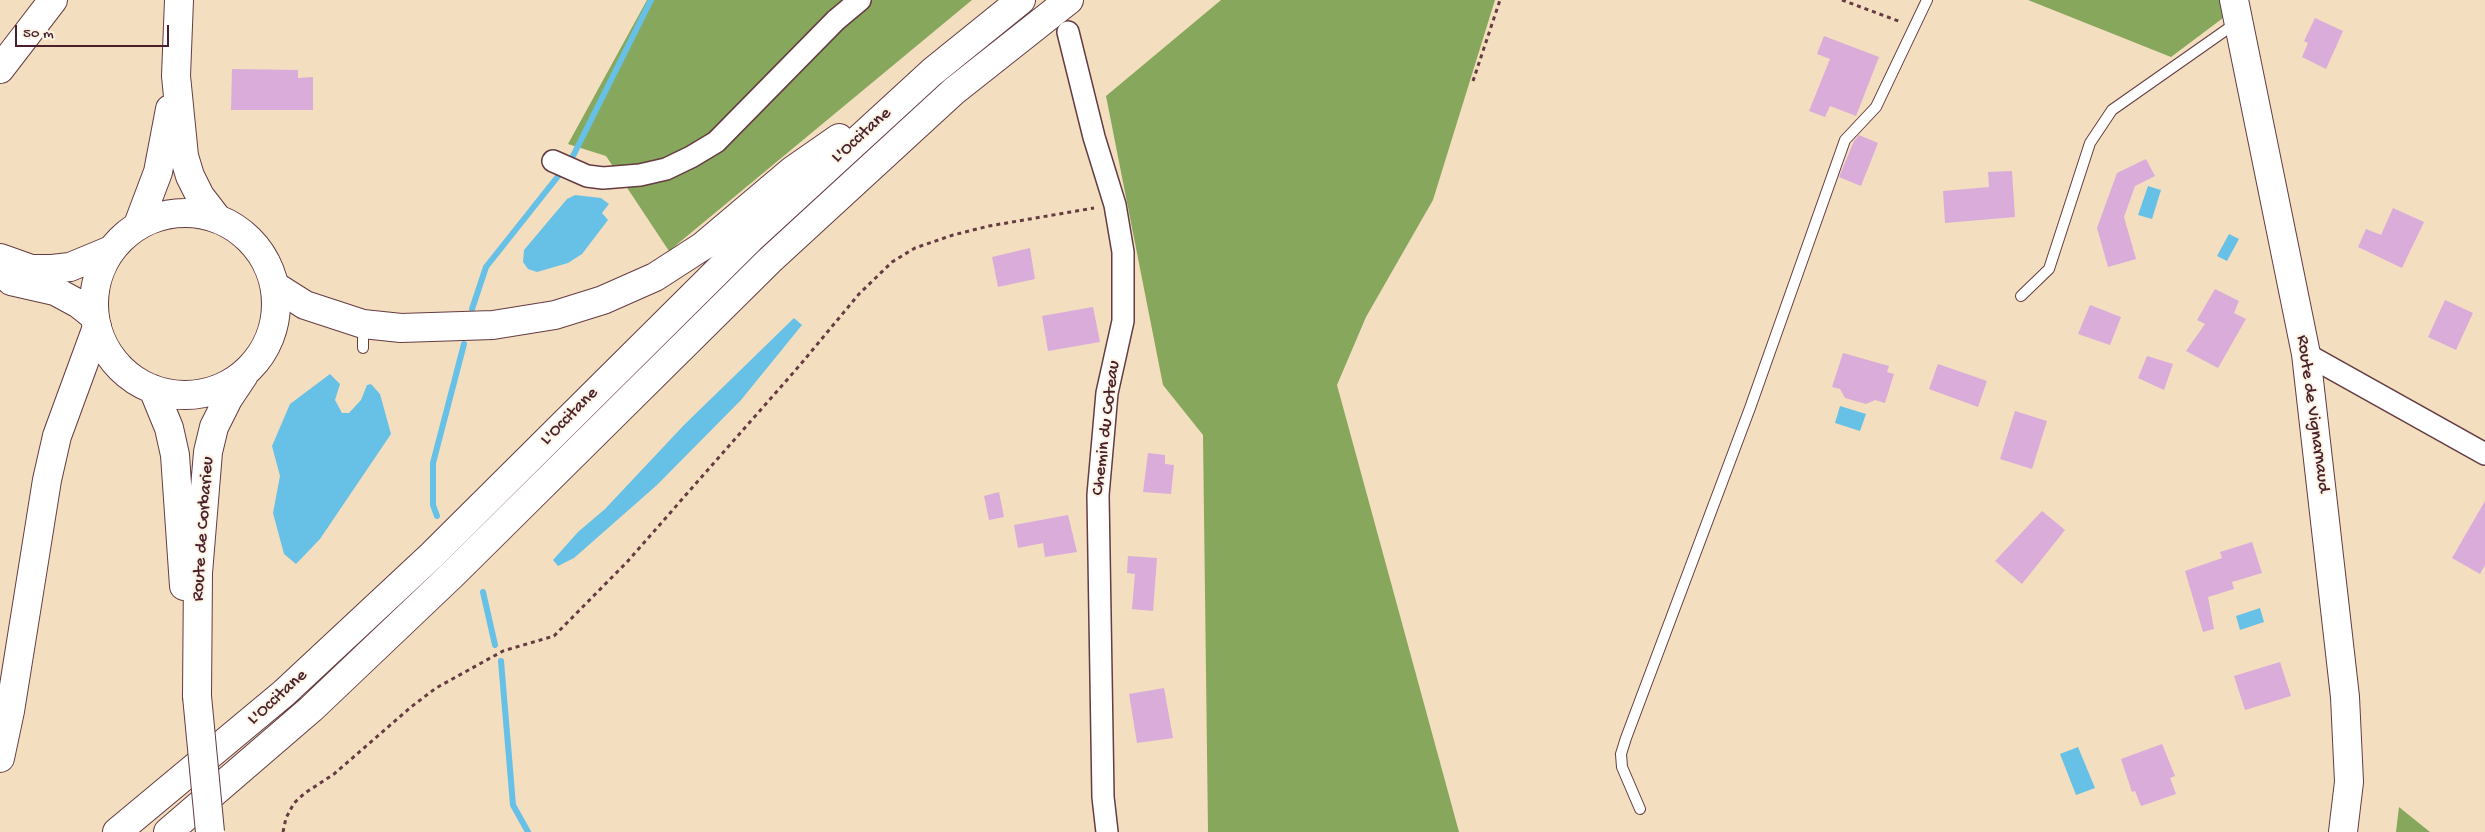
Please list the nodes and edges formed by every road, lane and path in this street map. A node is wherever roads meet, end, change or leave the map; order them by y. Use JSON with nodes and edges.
{"nodes":[{"id":1,"x":53,"y":0,"type":"edge"},
{"id":2,"x":179,"y":0,"type":"edge"},
{"id":3,"x":860,"y":0,"type":"edge"},
{"id":4,"x":1021,"y":0,"type":"edge"},
{"id":5,"x":1068,"y":0,"type":"edge"},
{"id":6,"x":1500,"y":0,"type":"edge"},
{"id":7,"x":1842,"y":0,"type":"edge"},
{"id":8,"x":1927,"y":0,"type":"edge"},
{"id":9,"x":2236,"y":11,"type":"edge"},
{"id":10,"x":1916,"y":27,"type":"junction"},
{"id":11,"x":1068,"y":32,"type":"dead end"},
{"id":12,"x":0,"y":68,"type":"edge"},
{"id":13,"x":932,"y":72,"type":"junction"},
{"id":14,"x":176,"y":76,"type":"junction"},
{"id":15,"x":1473,"y":81,"type":"dead end"},
{"id":16,"x":553,"y":160,"type":"dead end"},
{"id":17,"x":1115,"y":205,"type":"junction"},
{"id":18,"x":217,"y":218,"type":"junction"},
{"id":19,"x":138,"y":226,"type":"junction"},
{"id":20,"x":111,"y":250,"type":"junction"},
{"id":21,"x":0,"y":258,"type":"edge"},
{"id":22,"x":0,"y":277,"type":"edge"},
{"id":23,"x":275,"y":286,"type":"junction"},
{"id":24,"x":2021,"y":296,"type":"dead end"},
{"id":25,"x":95,"y":322,"type":"junction"},
{"id":26,"x":2306,"y":354,"type":"junction"},
{"id":27,"x":247,"y":371,"type":"junction"},
{"id":28,"x":153,"y":389,"type":"junction"},
{"id":29,"x":2485,"y":454,"type":"edge"},
{"id":30,"x":197,"y":696,"type":"junction"},
{"id":31,"x":311,"y":709,"type":"junction"},
{"id":32,"x":0,"y":758,"type":"edge"},
{"id":33,"x":1640,"y":809,"type":"dead end"},
{"id":34,"x":117,"y":832,"type":"edge"},
{"id":35,"x":168,"y":832,"type":"edge"},
{"id":36,"x":185,"y":832,"type":"edge"},
{"id":37,"x":210,"y":832,"type":"edge"},
{"id":38,"x":283,"y":832,"type":"edge"},
{"id":39,"x":1107,"y":832,"type":"edge"},
{"id":40,"x":2343,"y":832,"type":"edge"}],
"edges":[{"from":1,"to":12,"type":"main road"},
{"from":2,"to":14,"type":"main road"},
{"from":3,"to":16,"type":"street"},
{"from":4,"to":13,"type":"main road","name":"L'Occitane"},
{"from":5,"to":31,"type":"main road","name":"L'Occitane"},
{"from":6,"to":15,"type":"path"},
{"from":7,"to":10,"type":"path"},
{"from":8,"to":10,"type":"lane"},
{"from":9,"to":24,"type":"lane"},
{"from":9,"to":26,"type":"main road","name":"Route de Vignarnaud"},
{"from":10,"to":33,"type":"lane"},
{"from":11,"to":17,"type":"street","name":"Chemin du Coteau"},
{"from":13,"to":23,"type":"main road"},
{"from":13,"to":34,"type":"main road","name":"L'Occitane"},
{"from":14,"to":18,"type":"main road"},
{"from":14,"to":19,"type":"main road"},
{"from":17,"to":38,"type":"path"},
{"from":17,"to":39,"type":"street","name":"Chemin du Coteau"},
{"from":18,"to":19,"type":"main road"},
{"from":18,"to":23,"type":"main road"},
{"from":19,"to":20,"type":"main road"},
{"from":20,"to":21,"type":"main road"},
{"from":20,"to":25,"type":"main road"},
{"from":22,"to":25,"type":"main road"},
{"from":23,"to":27,"type":"main road"},
{"from":25,"to":28,"type":"main road"},
{"from":25,"to":32,"type":"main road"},
{"from":26,"to":29,"type":"street"},
{"from":26,"to":40,"type":"main road","name":"Route de Vignarnaud"},
{"from":27,"to":28,"type":"main road"},
{"from":27,"to":30,"type":"main road","name":"Route de Corbarieu"},
{"from":28,"to":30,"type":"main road","name":"Route de Corbarieu"},
{"from":30,"to":37,"type":"main road","name":"Route de Corbarieu","bridge":true},
{"from":31,"to":35,"type":"main road","name":"L'Occitane"},
{"from":31,"to":36,"type":"main road"}]}
